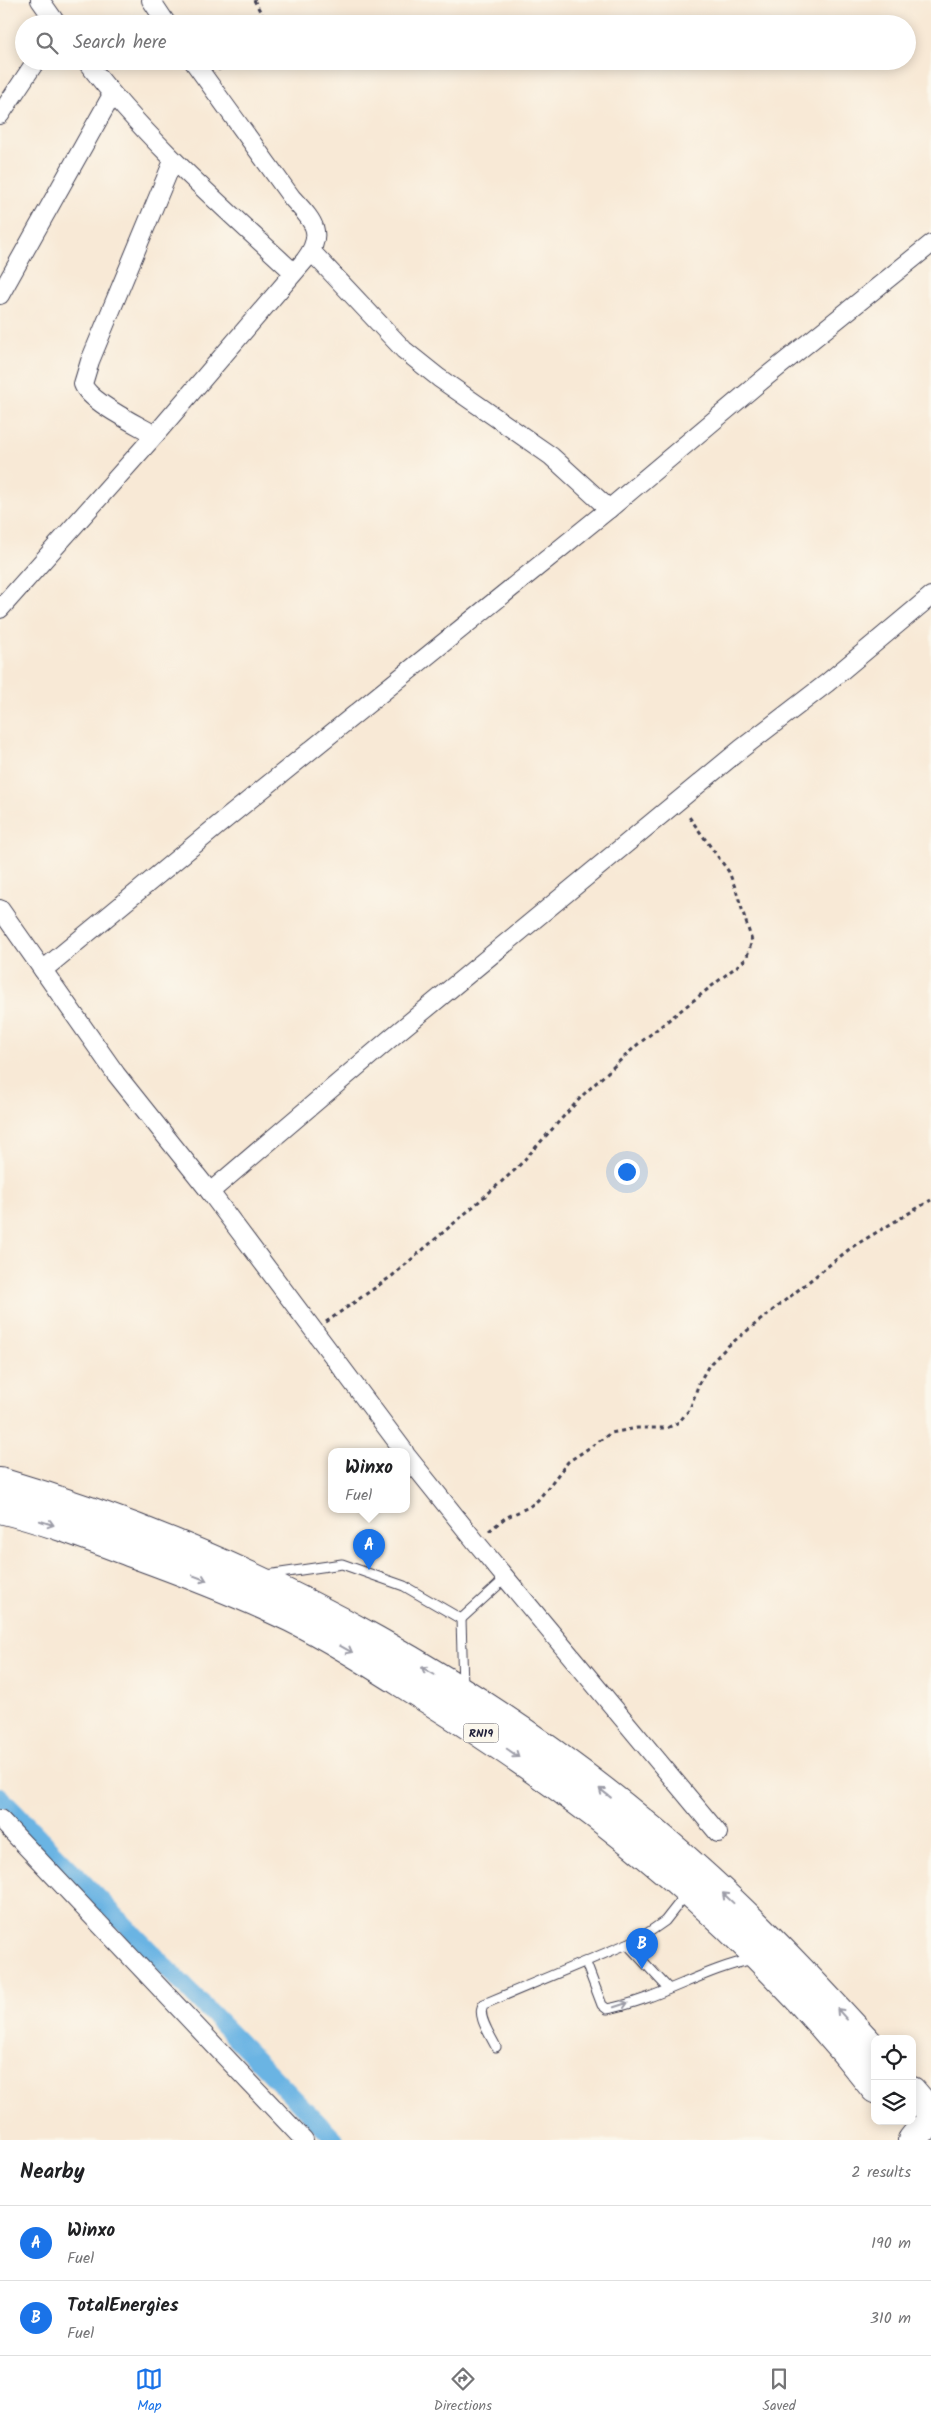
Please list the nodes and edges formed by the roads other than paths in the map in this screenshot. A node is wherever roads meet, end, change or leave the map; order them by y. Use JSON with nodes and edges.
{"nodes":[{"id":1,"x":40,"y":0,"type":"edge"},
{"id":2,"x":151,"y":0,"type":"edge"},
{"id":3,"x":51,"y":15,"type":"edge"},
{"id":4,"x":161,"y":15,"type":"edge"},
{"id":5,"x":30,"y":70,"type":"edge"},
{"id":6,"x":93,"y":70,"type":"edge"},
{"id":7,"x":200,"y":70,"type":"edge"},
{"id":8,"x":112,"y":95,"type":"junction"},
{"id":9,"x":0,"y":115,"type":"edge"},
{"id":10,"x":173,"y":161,"type":"junction"},
{"id":11,"x":931,"y":244,"type":"edge"},
{"id":12,"x":312,"y":252,"type":"junction"},
{"id":13,"x":5,"y":271,"type":"edge"},
{"id":14,"x":293,"y":272,"type":"junction"},
{"id":15,"x":0,"y":295,"type":"edge"},
{"id":16,"x":155,"y":435,"type":"junction"},
{"id":17,"x":609,"y":509,"type":"junction"},
{"id":18,"x":931,"y":596,"type":"edge"},
{"id":19,"x":0,"y":609,"type":"edge"},
{"id":20,"x":0,"y":909,"type":"edge"},
{"id":21,"x":43,"y":970,"type":"junction"},
{"id":22,"x":210,"y":1192,"type":"junction"},
{"id":23,"x":402,"y":1448,"type":"edge"},
{"id":24,"x":410,"y":1460,"type":"edge"},
{"id":25,"x":0,"y":1482,"type":"edge"},
{"id":26,"x":0,"y":1509,"type":"edge"},
{"id":27,"x":253,"y":1577,"type":"junction"},
{"id":28,"x":506,"y":1578,"type":"junction"},
{"id":29,"x":461,"y":1619,"type":"junction"},
{"id":30,"x":463,"y":1692,"type":"junction"},
{"id":31,"x":0,"y":1819,"type":"edge"},
{"id":32,"x":718,"y":1833,"type":"dead end"},
{"id":33,"x":689,"y":1890,"type":"junction"},
{"id":34,"x":628,"y":1945,"type":"junction"},
{"id":35,"x":761,"y":1958,"type":"junction"},
{"id":36,"x":586,"y":1963,"type":"junction"},
{"id":37,"x":668,"y":1988,"type":"junction"},
{"id":38,"x":496,"y":2046,"type":"dead end"},
{"id":39,"x":871,"y":2046,"type":"edge"},
{"id":40,"x":871,"y":2085,"type":"edge"},
{"id":41,"x":916,"y":2096,"type":"edge"},
{"id":42,"x":931,"y":2113,"type":"edge"},
{"id":43,"x":304,"y":2140,"type":"edge"}],
"edges":[{"from":1,"to":3,"type":"street"},
{"from":2,"to":4,"type":"street"},
{"from":5,"to":9,"type":"street"},
{"from":6,"to":8,"type":"street"},
{"from":7,"to":12,"type":"street"},
{"from":8,"to":10,"type":"street"},
{"from":8,"to":13,"type":"street"},
{"from":10,"to":14,"type":"street"},
{"from":10,"to":16,"type":"street"},
{"from":11,"to":17,"type":"street"},
{"from":12,"to":14,"type":"street"},
{"from":12,"to":17,"type":"street"},
{"from":13,"to":15,"type":"street"},
{"from":14,"to":16,"type":"street"},
{"from":16,"to":19,"type":"street"},
{"from":17,"to":21,"type":"street"},
{"from":18,"to":22,"type":"street"},
{"from":20,"to":21,"type":"street"},
{"from":21,"to":22,"type":"street"},
{"from":22,"to":23,"type":"street"},
{"from":24,"to":28,"type":"street"},
{"from":25,"to":27,"type":"highway","number":"RN19"},
{"from":26,"to":33,"type":"highway","number":"RN19","one_way":true},
{"from":27,"to":29,"type":"lane"},
{"from":30,"to":27,"type":"highway","number":"RN19","one_way":true},
{"from":28,"to":29,"type":"lane"},
{"from":28,"to":32,"type":"street"},
{"from":29,"to":30,"type":"lane"},
{"from":39,"to":30,"type":"highway","number":"RN19","one_way":true},
{"from":31,"to":43,"type":"street"},
{"from":33,"to":34,"type":"lane"},
{"from":33,"to":35,"type":"highway","number":"RN19"},
{"from":34,"to":36,"type":"lane"},
{"from":34,"to":37,"type":"lane"},
{"from":35,"to":37,"type":"lane"},
{"from":35,"to":40,"type":"highway","number":"RN19"},
{"from":36,"to":37,"type":"lane","one_way":true},
{"from":36,"to":38,"type":"lane"},
{"from":41,"to":42,"type":"highway"}]}
